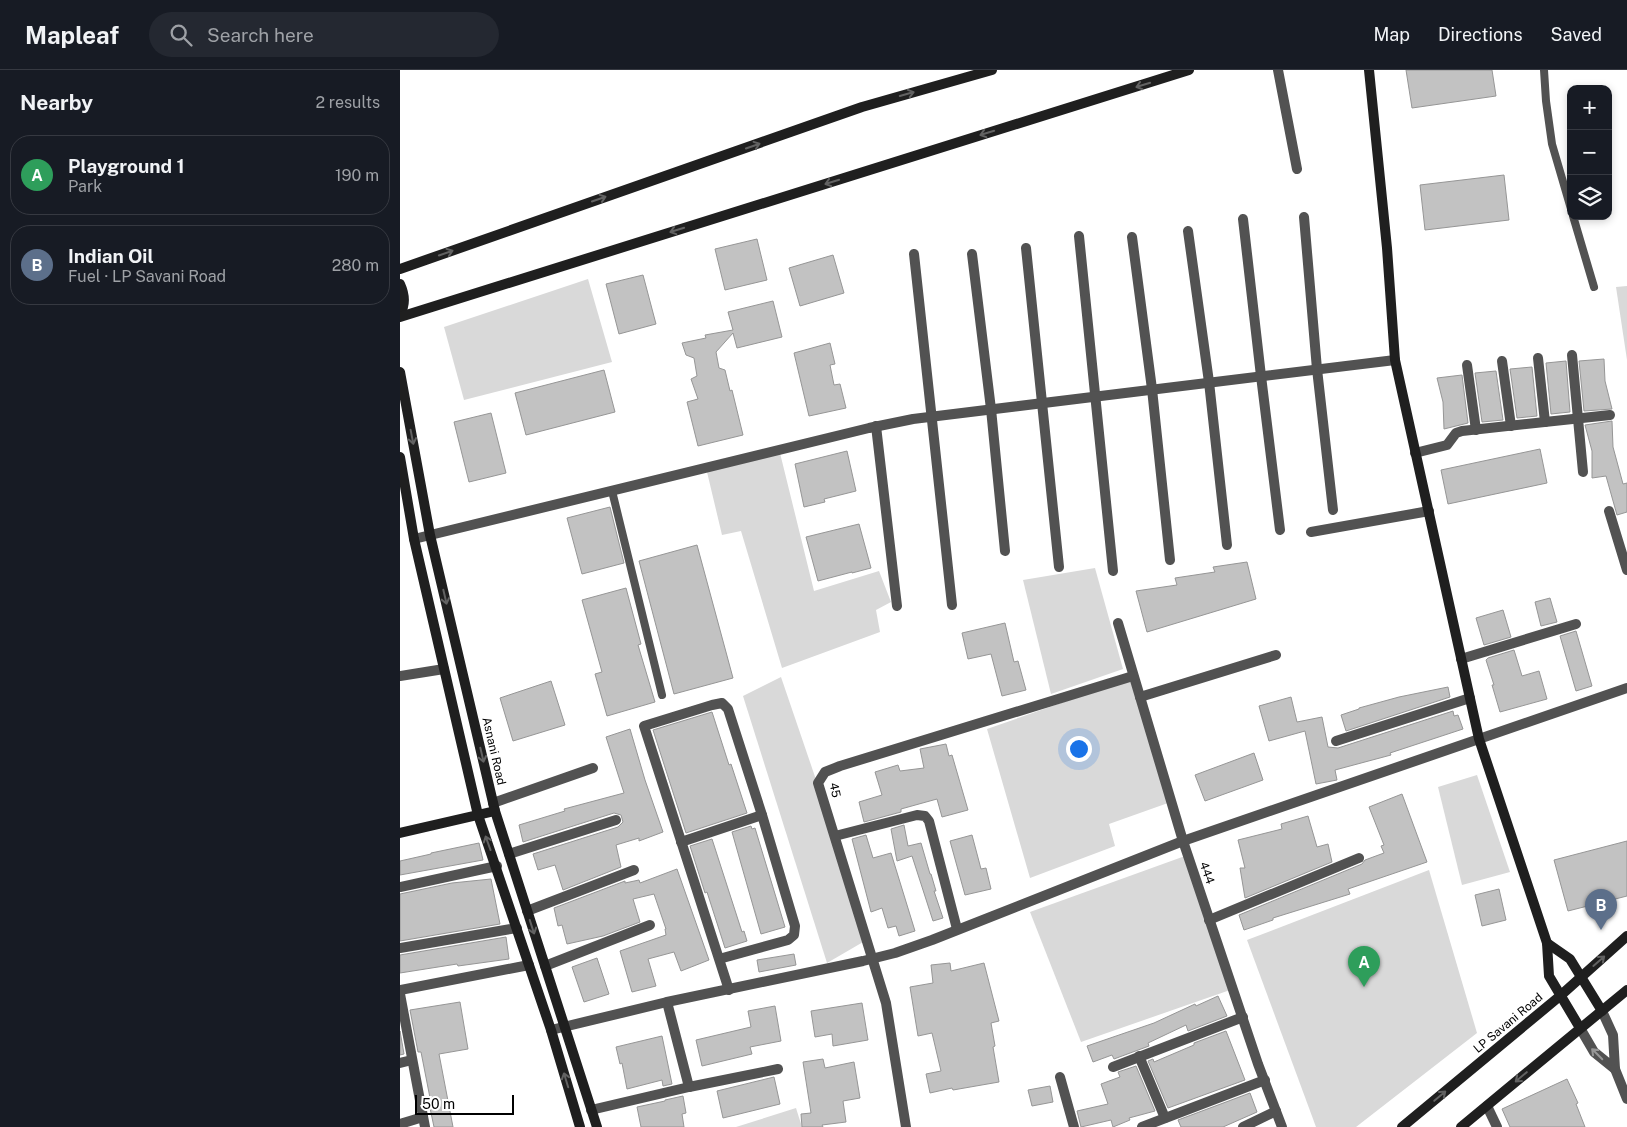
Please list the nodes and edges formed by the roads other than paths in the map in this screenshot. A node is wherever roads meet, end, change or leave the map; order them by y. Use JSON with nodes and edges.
{"nodes":[{"id":1,"x":992,"y":70,"type":"edge"},
{"id":2,"x":1189,"y":70,"type":"edge"},
{"id":3,"x":1278,"y":70,"type":"edge"},
{"id":4,"x":1370,"y":70,"type":"edge"},
{"id":5,"x":1544,"y":70,"type":"edge"},
{"id":6,"x":1297,"y":169,"type":"dead end"},
{"id":7,"x":1567,"y":195,"type":"edge"},
{"id":8,"x":1304,"y":217,"type":"dead end"},
{"id":9,"x":1243,"y":219,"type":"dead end"},
{"id":10,"x":1574,"y":220,"type":"edge"},
{"id":11,"x":1188,"y":231,"type":"dead end"},
{"id":12,"x":1078,"y":236,"type":"dead end"},
{"id":13,"x":1132,"y":237,"type":"dead end"},
{"id":14,"x":1026,"y":248,"type":"dead end"},
{"id":15,"x":914,"y":254,"type":"dead end"},
{"id":16,"x":972,"y":254,"type":"dead end"},
{"id":17,"x":400,"y":269,"type":"edge"},
{"id":18,"x":400,"y":284,"type":"edge"},
{"id":19,"x":1594,"y":287,"type":"dead end"},
{"id":20,"x":400,"y":315,"type":"edge"},
{"id":21,"x":1572,"y":355,"type":"dead end"},
{"id":22,"x":1538,"y":358,"type":"dead end"},
{"id":23,"x":1395,"y":360,"type":"junction"},
{"id":24,"x":1502,"y":361,"type":"dead end"},
{"id":25,"x":1467,"y":365,"type":"dead end"},
{"id":26,"x":1317,"y":369,"type":"junction"},
{"id":27,"x":400,"y":372,"type":"edge"},
{"id":28,"x":1260,"y":376,"type":"junction"},
{"id":29,"x":1209,"y":382,"type":"junction"},
{"id":30,"x":1152,"y":389,"type":"junction"},
{"id":31,"x":1095,"y":396,"type":"junction"},
{"id":32,"x":1041,"y":403,"type":"junction"},
{"id":33,"x":991,"y":409,"type":"junction"},
{"id":34,"x":1610,"y":415,"type":"dead end"},
{"id":35,"x":931,"y":417,"type":"junction"},
{"id":36,"x":1578,"y":418,"type":"junction"},
{"id":37,"x":1545,"y":422,"type":"junction"},
{"id":38,"x":876,"y":426,"type":"junction"},
{"id":39,"x":1512,"y":426,"type":"junction"},
{"id":40,"x":1476,"y":430,"type":"junction"},
{"id":41,"x":1415,"y":453,"type":"junction"},
{"id":42,"x":400,"y":457,"type":"edge"},
{"id":43,"x":1583,"y":472,"type":"dead end"},
{"id":44,"x":612,"y":491,"type":"junction"},
{"id":45,"x":1333,"y":510,"type":"dead end"},
{"id":46,"x":1428,"y":511,"type":"junction"},
{"id":47,"x":1609,"y":511,"type":"dead end"},
{"id":48,"x":1280,"y":530,"type":"dead end"},
{"id":49,"x":1311,"y":532,"type":"dead end"},
{"id":50,"x":430,"y":535,"type":"junction"},
{"id":51,"x":414,"y":539,"type":"junction"},
{"id":52,"x":1227,"y":545,"type":"dead end"},
{"id":53,"x":1005,"y":551,"type":"dead end"},
{"id":54,"x":1170,"y":560,"type":"dead end"},
{"id":55,"x":1059,"y":566,"type":"dead end"},
{"id":56,"x":1113,"y":570,"type":"dead end"},
{"id":57,"x":1627,"y":570,"type":"edge"},
{"id":58,"x":952,"y":605,"type":"dead end"},
{"id":59,"x":896,"y":606,"type":"dead end"},
{"id":60,"x":1118,"y":623,"type":"dead end"},
{"id":61,"x":1576,"y":624,"type":"dead end"},
{"id":62,"x":1276,"y":655,"type":"dead end"},
{"id":63,"x":1461,"y":659,"type":"junction"},
{"id":64,"x":444,"y":669,"type":"junction"},
{"id":65,"x":400,"y":676,"type":"edge"},
{"id":66,"x":1133,"y":676,"type":"junction"},
{"id":67,"x":1627,"y":688,"type":"edge"},
{"id":68,"x":662,"y":695,"type":"dead end"},
{"id":69,"x":1140,"y":697,"type":"junction"},
{"id":70,"x":1470,"y":698,"type":"junction"},
{"id":71,"x":1479,"y":739,"type":"junction"},
{"id":72,"x":1336,"y":741,"type":"dead end"},
{"id":73,"x":593,"y":768,"type":"dead end"},
{"id":74,"x":494,"y":807,"type":"junction"},
{"id":75,"x":478,"y":814,"type":"junction"},
{"id":76,"x":762,"y":815,"type":"junction"},
{"id":77,"x":616,"y":820,"type":"dead end"},
{"id":78,"x":400,"y":833,"type":"edge"},
{"id":79,"x":835,"y":836,"type":"junction"},
{"id":80,"x":1183,"y":841,"type":"junction"},
{"id":81,"x":681,"y":842,"type":"junction"},
{"id":82,"x":509,"y":854,"type":"junction"},
{"id":83,"x":1359,"y":858,"type":"dead end"},
{"id":84,"x":497,"y":866,"type":"junction"},
{"id":85,"x":634,"y":870,"type":"dead end"},
{"id":86,"x":400,"y":888,"type":"edge"},
{"id":87,"x":527,"y":911,"type":"junction"},
{"id":88,"x":1210,"y":920,"type":"junction"},
{"id":89,"x":650,"y":925,"type":"dead end"},
{"id":90,"x":517,"y":928,"type":"junction"},
{"id":91,"x":957,"y":930,"type":"junction"},
{"id":92,"x":1627,"y":936,"type":"edge"},
{"id":93,"x":1547,"y":943,"type":"junction"},
{"id":94,"x":400,"y":948,"type":"edge"},
{"id":95,"x":719,"y":958,"type":"junction"},
{"id":96,"x":873,"y":958,"type":"junction"},
{"id":97,"x":529,"y":965,"type":"junction"},
{"id":98,"x":545,"y":966,"type":"junction"},
{"id":99,"x":1581,"y":977,"type":"junction"},
{"id":100,"x":400,"y":990,"type":"edge"},
{"id":101,"x":729,"y":990,"type":"junction"},
{"id":102,"x":1627,"y":990,"type":"edge"},
{"id":103,"x":400,"y":994,"type":"edge"},
{"id":104,"x":1560,"y":996,"type":"junction"},
{"id":105,"x":667,"y":1002,"type":"junction"},
{"id":106,"x":1602,"y":1010,"type":"junction"},
{"id":107,"x":1243,"y":1017,"type":"junction"},
{"id":108,"x":564,"y":1026,"type":"junction"},
{"id":109,"x":1580,"y":1028,"type":"junction"},
{"id":110,"x":551,"y":1030,"type":"junction"},
{"id":111,"x":1139,"y":1056,"type":"junction"},
{"id":112,"x":412,"y":1060,"type":"junction"},
{"id":113,"x":400,"y":1063,"type":"edge"},
{"id":114,"x":1113,"y":1067,"type":"dead end"},
{"id":115,"x":778,"y":1069,"type":"dead end"},
{"id":116,"x":1614,"y":1069,"type":"junction"},
{"id":117,"x":1060,"y":1077,"type":"dead end"},
{"id":118,"x":1264,"y":1080,"type":"junction"},
{"id":119,"x":689,"y":1087,"type":"junction"},
{"id":120,"x":1627,"y":1099,"type":"edge"},
{"id":121,"x":1487,"y":1106,"type":"junction"},
{"id":122,"x":591,"y":1110,"type":"junction"},
{"id":123,"x":1276,"y":1112,"type":"junction"},
{"id":124,"x":1165,"y":1118,"type":"junction"},
{"id":125,"x":424,"y":1122,"type":"edge"},
{"id":126,"x":400,"y":1124,"type":"edge"},
{"id":127,"x":580,"y":1127,"type":"edge"},
{"id":128,"x":597,"y":1127,"type":"edge"},
{"id":129,"x":906,"y":1127,"type":"edge"},
{"id":130,"x":1074,"y":1127,"type":"edge"},
{"id":131,"x":1142,"y":1127,"type":"edge"},
{"id":132,"x":1242,"y":1127,"type":"edge"},
{"id":133,"x":1282,"y":1127,"type":"edge"},
{"id":134,"x":1402,"y":1127,"type":"edge"},
{"id":135,"x":1461,"y":1127,"type":"edge"},
{"id":136,"x":1496,"y":1127,"type":"edge"}],
"edges":[{"from":17,"to":1,"type":"street","one_way":true},
{"from":2,"to":20,"type":"street","one_way":true},
{"from":3,"to":6,"type":"street"},
{"from":4,"to":23,"type":"street"},
{"from":5,"to":7,"type":"lane"},
{"from":8,"to":26,"type":"street"},
{"from":9,"to":28,"type":"street"},
{"from":10,"to":19,"type":"lane"},
{"from":11,"to":29,"type":"street"},
{"from":12,"to":31,"type":"street"},
{"from":13,"to":30,"type":"street"},
{"from":14,"to":32,"type":"street"},
{"from":15,"to":35,"type":"street"},
{"from":16,"to":33,"type":"street"},
{"from":18,"to":20,"type":"street"},
{"from":21,"to":36,"type":"street"},
{"from":22,"to":37,"type":"street"},
{"from":23,"to":26,"type":"street"},
{"from":23,"to":41,"type":"street"},
{"from":24,"to":39,"type":"street"},
{"from":25,"to":40,"type":"street"},
{"from":26,"to":28,"type":"street"},
{"from":26,"to":45,"type":"street"},
{"from":27,"to":50,"type":"street","name":"Asnani Road","one_way":true},
{"from":28,"to":29,"type":"street"},
{"from":28,"to":48,"type":"street"},
{"from":29,"to":30,"type":"street"},
{"from":29,"to":52,"type":"street"},
{"from":30,"to":31,"type":"street"},
{"from":30,"to":54,"type":"street"},
{"from":31,"to":32,"type":"street"},
{"from":31,"to":56,"type":"street"},
{"from":32,"to":33,"type":"street"},
{"from":32,"to":55,"type":"street"},
{"from":33,"to":35,"type":"street"},
{"from":33,"to":53,"type":"street"},
{"from":34,"to":36,"type":"street"},
{"from":35,"to":38,"type":"street"},
{"from":35,"to":58,"type":"street"},
{"from":36,"to":37,"type":"street"},
{"from":36,"to":43,"type":"street"},
{"from":37,"to":39,"type":"street"},
{"from":38,"to":44,"type":"street"},
{"from":38,"to":59,"type":"street"},
{"from":39,"to":40,"type":"street"},
{"from":40,"to":41,"type":"street"},
{"from":41,"to":46,"type":"street"},
{"from":42,"to":51,"type":"street"},
{"from":44,"to":50,"type":"street"},
{"from":44,"to":68,"type":"lane"},
{"from":46,"to":49,"type":"street"},
{"from":46,"to":63,"type":"street"},
{"from":47,"to":57,"type":"street"},
{"from":50,"to":51,"type":"street"},
{"from":50,"to":74,"type":"street","name":"Asnani Road","one_way":true},
{"from":51,"to":64,"type":"street"},
{"from":60,"to":66,"type":"street","name":"444"},
{"from":61,"to":63,"type":"street"},
{"from":62,"to":69,"type":"street"},
{"from":63,"to":70,"type":"street"},
{"from":64,"to":65,"type":"street"},
{"from":64,"to":75,"type":"street"},
{"from":66,"to":69,"type":"street","name":"444"},
{"from":66,"to":79,"type":"street","name":"45"},
{"from":67,"to":71,"type":"street"},
{"from":69,"to":80,"type":"street","name":"444"},
{"from":70,"to":71,"type":"street"},
{"from":70,"to":72,"type":"street"},
{"from":71,"to":80,"type":"street"},
{"from":71,"to":93,"type":"street"},
{"from":73,"to":74,"type":"street"},
{"from":74,"to":75,"type":"street"},
{"from":74,"to":82,"type":"street","name":"Asnani Road"},
{"from":75,"to":78,"type":"street"},
{"from":84,"to":75,"type":"street","one_way":true},
{"from":76,"to":81,"type":"street"},
{"from":76,"to":81,"type":"street"},
{"from":76,"to":95,"type":"street"},
{"from":77,"to":82,"type":"street"},
{"from":79,"to":91,"type":"street"},
{"from":79,"to":96,"type":"street","name":"45"},
{"from":80,"to":88,"type":"street","name":"444"},
{"from":80,"to":91,"type":"street"},
{"from":81,"to":95,"type":"street"},
{"from":82,"to":87,"type":"street","name":"Asnani Road"},
{"from":83,"to":88,"type":"street"},
{"from":84,"to":86,"type":"street"},
{"from":84,"to":90,"type":"street"},
{"from":85,"to":87,"type":"street"},
{"from":87,"to":98,"type":"street","name":"Asnani Road","one_way":true},
{"from":88,"to":107,"type":"street","name":"444"},
{"from":89,"to":98,"type":"street"},
{"from":90,"to":94,"type":"street"},
{"from":90,"to":97,"type":"street"},
{"from":91,"to":96,"type":"street"},
{"from":99,"to":92,"type":"street","name":"LP Savani Road","one_way":true},
{"from":93,"to":99,"type":"street"},
{"from":93,"to":104,"type":"street"},
{"from":95,"to":101,"type":"street"},
{"from":96,"to":101,"type":"street"},
{"from":96,"to":129,"type":"street","name":"45"},
{"from":97,"to":100,"type":"street"},
{"from":97,"to":110,"type":"street"},
{"from":98,"to":108,"type":"street","name":"Asnani Road"},
{"from":99,"to":104,"type":"street","name":"LP Savani Road"},
{"from":99,"to":106,"type":"street"},
{"from":101,"to":105,"type":"street"},
{"from":102,"to":106,"type":"street"},
{"from":103,"to":112,"type":"street"},
{"from":104,"to":109,"type":"street"},
{"from":134,"to":104,"type":"street","name":"LP Savani Road","one_way":true},
{"from":105,"to":108,"type":"street"},
{"from":105,"to":119,"type":"street"},
{"from":106,"to":109,"type":"street"},
{"from":106,"to":116,"type":"street"},
{"from":107,"to":111,"type":"street"},
{"from":107,"to":118,"type":"street","name":"444"},
{"from":108,"to":110,"type":"street"},
{"from":108,"to":122,"type":"street","name":"Asnani Road"},
{"from":116,"to":109,"type":"street","one_way":true},
{"from":109,"to":121,"type":"street","one_way":true},
{"from":127,"to":110,"type":"street","one_way":true},
{"from":111,"to":114,"type":"street"},
{"from":111,"to":124,"type":"street"},
{"from":112,"to":113,"type":"street"},
{"from":112,"to":125,"type":"street"},
{"from":115,"to":119,"type":"street"},
{"from":116,"to":120,"type":"street"},
{"from":117,"to":130,"type":"street"},
{"from":118,"to":123,"type":"street","name":"444"},
{"from":118,"to":124,"type":"street"},
{"from":119,"to":122,"type":"street"},
{"from":121,"to":135,"type":"street"},
{"from":121,"to":136,"type":"street"},
{"from":122,"to":128,"type":"street","name":"Asnani Road"},
{"from":123,"to":132,"type":"street"},
{"from":123,"to":133,"type":"street","name":"444"},
{"from":124,"to":131,"type":"street"},
{"from":125,"to":126,"type":"street"}]}
